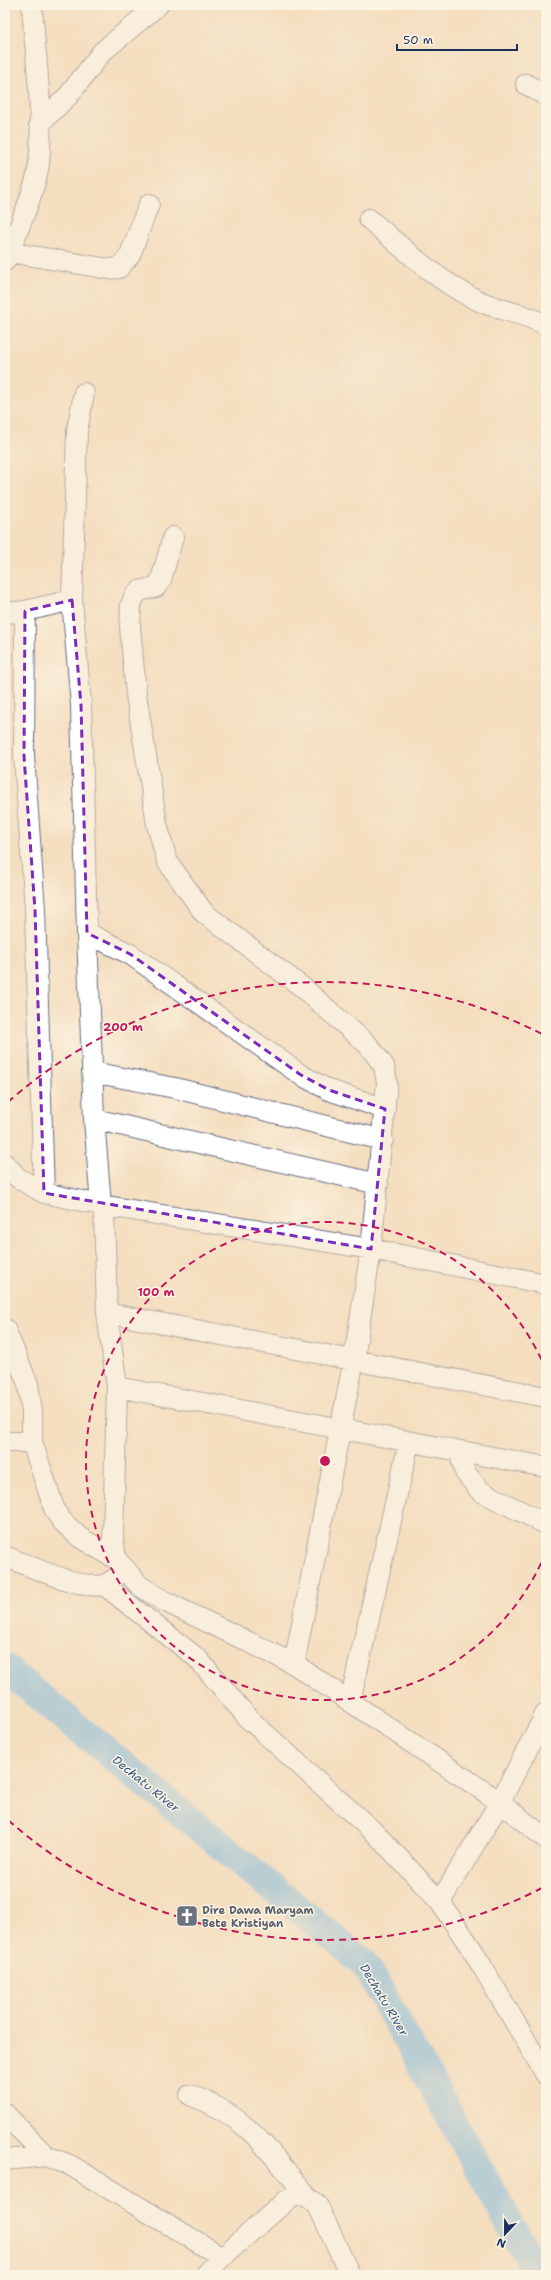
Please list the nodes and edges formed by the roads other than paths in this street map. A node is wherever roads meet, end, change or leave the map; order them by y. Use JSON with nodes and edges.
{"nodes":[{"id":1,"x":32,"y":5,"type":"edge"},
{"id":2,"x":158,"y":5,"type":"edge"},
{"id":3,"x":526,"y":84,"type":"dead end"},
{"id":4,"x":546,"y":96,"type":"edge"},
{"id":5,"x":39,"y":124,"type":"junction"},
{"id":6,"x":149,"y":204,"type":"dead end"},
{"id":7,"x":369,"y":219,"type":"dead end"},
{"id":8,"x":7,"y":256,"type":"edge"},
{"id":9,"x":546,"y":325,"type":"edge"},
{"id":10,"x":84,"y":393,"type":"dead end"},
{"id":11,"x":173,"y":537,"type":"dead end"},
{"id":12,"x":72,"y":600,"type":"junction"},
{"id":13,"x":25,"y":611,"type":"junction"},
{"id":14,"x":5,"y":613,"type":"edge"},
{"id":15,"x":87,"y":933,"type":"junction"},
{"id":16,"x":92,"y":1072,"type":"junction"},
{"id":17,"x":385,"y":1109,"type":"junction"},
{"id":18,"x":94,"y":1119,"type":"junction"},
{"id":19,"x":383,"y":1140,"type":"junction"},
{"id":20,"x":5,"y":1164,"type":"edge"},
{"id":21,"x":378,"y":1184,"type":"junction"},
{"id":22,"x":44,"y":1193,"type":"junction"},
{"id":23,"x":101,"y":1205,"type":"junction"},
{"id":24,"x":371,"y":1250,"type":"junction"},
{"id":25,"x":546,"y":1284,"type":"edge"},
{"id":26,"x":107,"y":1313,"type":"junction"},
{"id":27,"x":5,"y":1329,"type":"edge"},
{"id":28,"x":354,"y":1359,"type":"junction"},
{"id":29,"x":117,"y":1387,"type":"junction"},
{"id":30,"x":546,"y":1397,"type":"edge"},
{"id":31,"x":341,"y":1428,"type":"junction"},
{"id":32,"x":5,"y":1442,"type":"edge"},
{"id":33,"x":32,"y":1442,"type":"junction"},
{"id":34,"x":409,"y":1442,"type":"junction"},
{"id":35,"x":459,"y":1451,"type":"junction"},
{"id":36,"x":546,"y":1467,"type":"edge"},
{"id":37,"x":546,"y":1524,"type":"edge"},
{"id":38,"x":5,"y":1556,"type":"edge"},
{"id":39,"x":121,"y":1565,"type":"junction"},
{"id":40,"x":104,"y":1585,"type":"junction"},
{"id":41,"x":294,"y":1664,"type":"junction"},
{"id":42,"x":350,"y":1702,"type":"junction"},
{"id":43,"x":546,"y":1713,"type":"edge"},
{"id":44,"x":500,"y":1802,"type":"junction"},
{"id":45,"x":546,"y":1839,"type":"edge"},
{"id":46,"x":440,"y":1902,"type":"junction"},
{"id":47,"x":546,"y":2075,"type":"edge"},
{"id":48,"x":190,"y":2095,"type":"dead end"},
{"id":49,"x":5,"y":2114,"type":"edge"},
{"id":50,"x":46,"y":2156,"type":"junction"},
{"id":51,"x":5,"y":2160,"type":"edge"},
{"id":52,"x":305,"y":2195,"type":"junction"},
{"id":53,"x":222,"y":2257,"type":"junction"},
{"id":54,"x":205,"y":2275,"type":"edge"},
{"id":55,"x":350,"y":2275,"type":"edge"}],
"edges":[{"from":1,"to":5,"type":"street"},
{"from":2,"to":5,"type":"street"},
{"from":3,"to":4,"type":"street"},
{"from":5,"to":8,"type":"street"},
{"from":6,"to":8,"type":"street"},
{"from":7,"to":9,"type":"street"},
{"from":10,"to":12,"type":"street"},
{"from":11,"to":17,"type":"street"},
{"from":12,"to":13,"type":"street"},
{"from":12,"to":15,"type":"street"},
{"from":13,"to":14,"type":"street"},
{"from":13,"to":22,"type":"street"},
{"from":15,"to":16,"type":"street"},
{"from":15,"to":17,"type":"street"},
{"from":16,"to":18,"type":"street"},
{"from":16,"to":19,"type":"street"},
{"from":17,"to":19,"type":"street"},
{"from":18,"to":21,"type":"street"},
{"from":18,"to":23,"type":"street"},
{"from":19,"to":21,"type":"street"},
{"from":20,"to":22,"type":"street"},
{"from":21,"to":24,"type":"street"},
{"from":22,"to":23,"type":"street"},
{"from":23,"to":24,"type":"street"},
{"from":23,"to":26,"type":"street"},
{"from":24,"to":25,"type":"street"},
{"from":24,"to":28,"type":"street"},
{"from":26,"to":28,"type":"street"},
{"from":26,"to":29,"type":"street"},
{"from":27,"to":33,"type":"street"},
{"from":28,"to":30,"type":"street"},
{"from":28,"to":31,"type":"street"},
{"from":29,"to":31,"type":"street"},
{"from":29,"to":39,"type":"street"},
{"from":31,"to":34,"type":"street"},
{"from":31,"to":41,"type":"street"},
{"from":32,"to":33,"type":"street"},
{"from":33,"to":39,"type":"street"},
{"from":34,"to":35,"type":"street"},
{"from":34,"to":42,"type":"street"},
{"from":35,"to":36,"type":"street"},
{"from":35,"to":37,"type":"street"},
{"from":38,"to":40,"type":"street"},
{"from":39,"to":40,"type":"street"},
{"from":39,"to":41,"type":"street"},
{"from":40,"to":46,"type":"street"},
{"from":41,"to":42,"type":"street"},
{"from":42,"to":44,"type":"street"},
{"from":43,"to":44,"type":"street"},
{"from":44,"to":45,"type":"street"},
{"from":44,"to":46,"type":"street"},
{"from":46,"to":47,"type":"street"},
{"from":48,"to":52,"type":"street"},
{"from":49,"to":50,"type":"street"},
{"from":50,"to":51,"type":"street"},
{"from":50,"to":53,"type":"street"},
{"from":52,"to":53,"type":"street"},
{"from":52,"to":55,"type":"street"},
{"from":53,"to":54,"type":"street"}]}
